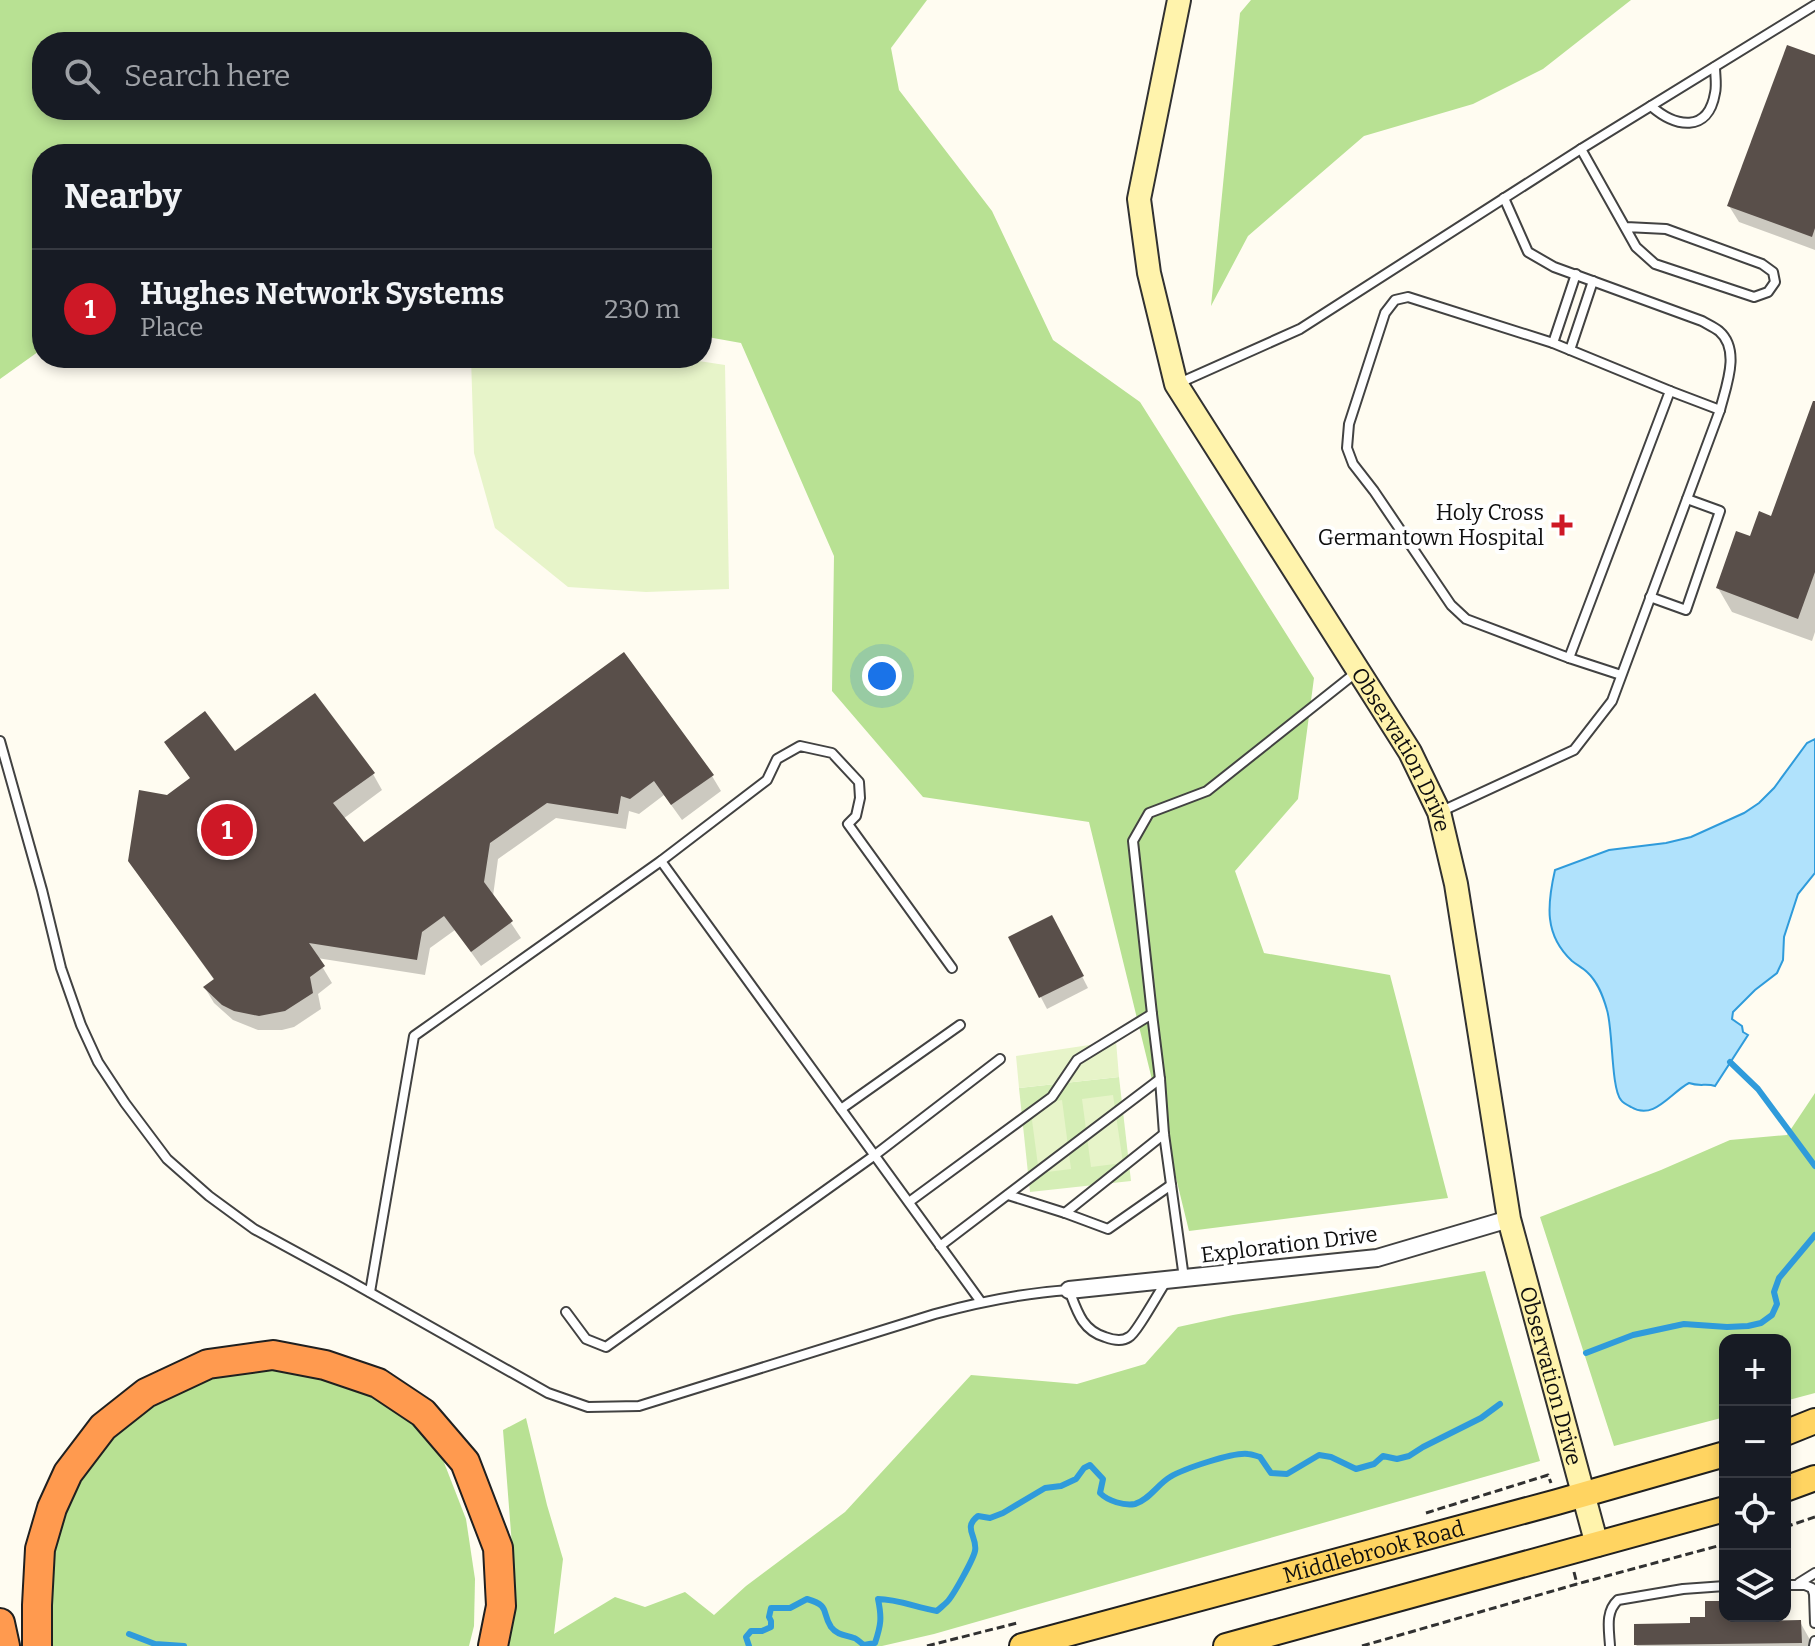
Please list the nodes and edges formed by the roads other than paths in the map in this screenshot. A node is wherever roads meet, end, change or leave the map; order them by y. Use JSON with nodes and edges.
{"nodes":[{"id":1,"x":1179,"y":0,"type":"edge"},
{"id":2,"x":1815,"y":5,"type":"edge"},
{"id":3,"x":1715,"y":67,"type":"junction"},
{"id":4,"x":1651,"y":106,"type":"junction"},
{"id":5,"x":1581,"y":149,"type":"junction"},
{"id":6,"x":1504,"y":198,"type":"junction"},
{"id":7,"x":1626,"y":227,"type":"junction"},
{"id":8,"x":1576,"y":274,"type":"junction"},
{"id":9,"x":1593,"y":281,"type":"junction"},
{"id":10,"x":1553,"y":343,"type":"junction"},
{"id":11,"x":1570,"y":350,"type":"junction"},
{"id":12,"x":1176,"y":384,"type":"junction"},
{"id":13,"x":1670,"y":391,"type":"junction"},
{"id":14,"x":1720,"y":410,"type":"junction"},
{"id":15,"x":1687,"y":499,"type":"junction"},
{"id":16,"x":1650,"y":597,"type":"junction"},
{"id":17,"x":1569,"y":658,"type":"junction"},
{"id":18,"x":1358,"y":671,"type":"junction"},
{"id":19,"x":1621,"y":675,"type":"junction"},
{"id":20,"x":0,"y":741,"type":"edge"},
{"id":21,"x":1439,"y":812,"type":"junction"},
{"id":22,"x":661,"y":861,"type":"junction"},
{"id":23,"x":952,"y":968,"type":"dead end"},
{"id":24,"x":1152,"y":1014,"type":"junction"},
{"id":25,"x":960,"y":1025,"type":"dead end"},
{"id":26,"x":1000,"y":1059,"type":"dead end"},
{"id":27,"x":1160,"y":1079,"type":"junction"},
{"id":28,"x":841,"y":1109,"type":"junction"},
{"id":29,"x":1164,"y":1134,"type":"junction"},
{"id":30,"x":875,"y":1155,"type":"junction"},
{"id":31,"x":1171,"y":1185,"type":"junction"},
{"id":32,"x":1008,"y":1195,"type":"junction"},
{"id":33,"x":909,"y":1202,"type":"junction"},
{"id":34,"x":1065,"y":1213,"type":"junction"},
{"id":35,"x":1509,"y":1219,"type":"junction"},
{"id":36,"x":940,"y":1246,"type":"junction"},
{"id":37,"x":1175,"y":1279,"type":"junction"},
{"id":38,"x":1069,"y":1290,"type":"junction"},
{"id":39,"x":370,"y":1292,"type":"junction"},
{"id":40,"x":981,"y":1302,"type":"junction"},
{"id":41,"x":566,"y":1312,"type":"dead end"},
{"id":42,"x":1815,"y":1421,"type":"edge"},
{"id":43,"x":1791,"y":1431,"type":"edge"},
{"id":44,"x":1719,"y":1456,"type":"edge"},
{"id":45,"x":1815,"y":1478,"type":"edge"},
{"id":46,"x":1791,"y":1487,"type":"edge"},
{"id":47,"x":1583,"y":1495,"type":"junction"},
{"id":48,"x":1719,"y":1511,"type":"edge"},
{"id":49,"x":1597,"y":1545,"type":"junction"},
{"id":50,"x":1815,"y":1573,"type":"edge"},
{"id":51,"x":1791,"y":1584,"type":"edge"},
{"id":52,"x":1791,"y":1585,"type":"edge"},
{"id":53,"x":1719,"y":1586,"type":"edge"},
{"id":54,"x":0,"y":1623,"type":"edge"},
{"id":55,"x":1815,"y":1623,"type":"edge"},
{"id":56,"x":5,"y":1646,"type":"edge"},
{"id":57,"x":37,"y":1646,"type":"edge"},
{"id":58,"x":493,"y":1646,"type":"edge"},
{"id":59,"x":1022,"y":1646,"type":"edge"},
{"id":60,"x":1226,"y":1646,"type":"edge"},
{"id":61,"x":1610,"y":1646,"type":"edge"}],
"edges":[{"from":1,"to":12,"type":"street","name":"Observation Drive"},
{"from":2,"to":3,"type":"lane"},
{"from":3,"to":4,"type":"lane"},
{"from":3,"to":4,"type":"lane"},
{"from":4,"to":5,"type":"lane"},
{"from":5,"to":6,"type":"lane"},
{"from":5,"to":7,"type":"lane"},
{"from":6,"to":8,"type":"lane"},
{"from":6,"to":12,"type":"lane"},
{"from":7,"to":7,"type":"lane"},
{"from":8,"to":9,"type":"lane"},
{"from":8,"to":10,"type":"lane"},
{"from":9,"to":11,"type":"lane"},
{"from":9,"to":14,"type":"lane"},
{"from":10,"to":11,"type":"lane"},
{"from":10,"to":17,"type":"lane"},
{"from":11,"to":13,"type":"lane"},
{"from":12,"to":18,"type":"street","name":"Observation Drive"},
{"from":13,"to":14,"type":"lane"},
{"from":13,"to":17,"type":"lane"},
{"from":14,"to":15,"type":"lane"},
{"from":15,"to":16,"type":"lane"},
{"from":15,"to":16,"type":"lane"},
{"from":16,"to":19,"type":"lane"},
{"from":17,"to":19,"type":"lane"},
{"from":18,"to":21,"type":"street","name":"Observation Drive"},
{"from":18,"to":24,"type":"lane"},
{"from":19,"to":21,"type":"lane"},
{"from":20,"to":39,"type":"lane"},
{"from":21,"to":35,"type":"street","name":"Observation Drive"},
{"from":22,"to":23,"type":"lane"},
{"from":22,"to":28,"type":"lane"},
{"from":22,"to":39,"type":"lane"},
{"from":24,"to":27,"type":"lane"},
{"from":24,"to":33,"type":"lane"},
{"from":25,"to":28,"type":"lane"},
{"from":26,"to":30,"type":"lane"},
{"from":27,"to":29,"type":"lane"},
{"from":27,"to":32,"type":"lane"},
{"from":28,"to":30,"type":"lane"},
{"from":29,"to":31,"type":"lane"},
{"from":29,"to":34,"type":"lane"},
{"from":30,"to":33,"type":"lane"},
{"from":30,"to":41,"type":"lane"},
{"from":31,"to":34,"type":"lane"},
{"from":31,"to":37,"type":"lane"},
{"from":32,"to":34,"type":"lane"},
{"from":32,"to":36,"type":"lane"},
{"from":33,"to":36,"type":"lane"},
{"from":35,"to":37,"type":"street","name":"Exploration Drive"},
{"from":35,"to":47,"type":"street","name":"Observation Drive"},
{"from":36,"to":40,"type":"lane"},
{"from":37,"to":38,"type":"street","name":"Exploration Drive"},
{"from":37,"to":38,"type":"lane"},
{"from":38,"to":40,"type":"lane"},
{"from":39,"to":40,"type":"lane"},
{"from":42,"to":43,"type":"main road"},
{"from":44,"to":47,"type":"main road","name":"Middlebrook Road"},
{"from":45,"to":46,"type":"main road"},
{"from":47,"to":49,"type":"street","name":"Observation Drive"},
{"from":47,"to":59,"type":"main road","name":"Middlebrook Road"},
{"from":48,"to":49,"type":"main road"},
{"from":49,"to":60,"type":"main road"},
{"from":50,"to":51,"type":"lane"},
{"from":52,"to":55,"type":"lane"},
{"from":53,"to":61,"type":"lane"},
{"from":54,"to":56,"type":"highway"},
{"from":57,"to":58,"type":"highway"}]}
